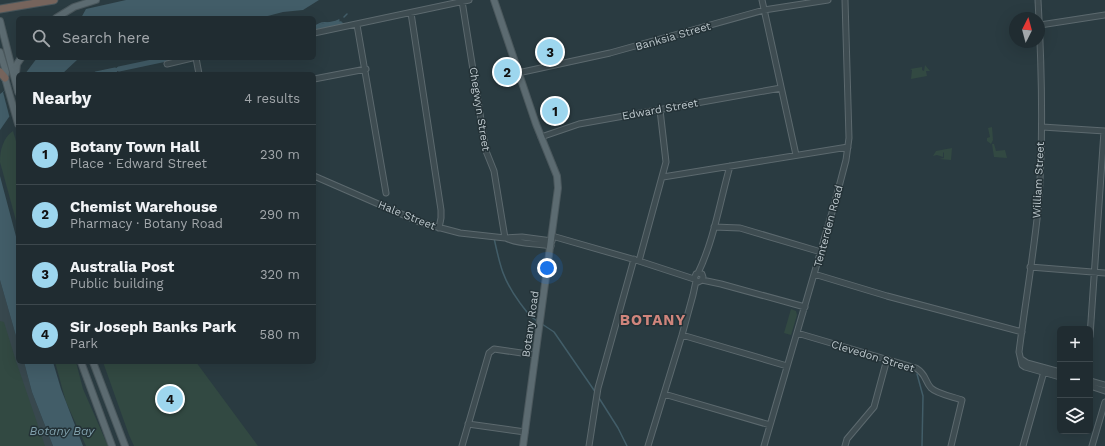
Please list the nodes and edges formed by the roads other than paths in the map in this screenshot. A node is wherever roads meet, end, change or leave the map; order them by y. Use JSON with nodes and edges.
{"nodes":[{"id":1,"x":54,"y":0,"type":"edge"},
{"id":2,"x":96,"y":0,"type":"edge"},
{"id":3,"x":469,"y":0,"type":"edge"},
{"id":4,"x":494,"y":0,"type":"edge"},
{"id":5,"x":762,"y":0,"type":"edge"},
{"id":6,"x":828,"y":0,"type":"edge"},
{"id":7,"x":845,"y":0,"type":"edge"},
{"id":8,"x":1038,"y":0,"type":"edge"},
{"id":9,"x":462,"y":1,"type":"junction"},
{"id":10,"x":0,"y":9,"type":"edge"},
{"id":11,"x":764,"y":10,"type":"junction"},
{"id":12,"x":1039,"y":12,"type":"edge"},
{"id":13,"x":411,"y":13,"type":"junction"},
{"id":14,"x":1105,"y":15,"type":"edge"},
{"id":15,"x":59,"y":16,"type":"edge"},
{"id":16,"x":0,"y":21,"type":"edge"},
{"id":17,"x":1045,"y":24,"type":"edge"},
{"id":18,"x":357,"y":25,"type":"junction"},
{"id":19,"x":316,"y":33,"type":"edge"},
{"id":20,"x":1040,"y":48,"type":"edge"},
{"id":21,"x":0,"y":52,"type":"edge"},
{"id":22,"x":20,"y":60,"type":"edge"},
{"id":23,"x":184,"y":60,"type":"edge"},
{"id":24,"x":196,"y":60,"type":"edge"},
{"id":25,"x":167,"y":64,"type":"dead end"},
{"id":26,"x":366,"y":69,"type":"junction"},
{"id":27,"x":199,"y":72,"type":"edge"},
{"id":28,"x":518,"y":73,"type":"junction"},
{"id":29,"x":2,"y":75,"type":"edge"},
{"id":30,"x":316,"y":78,"type":"edge"},
{"id":31,"x":15,"y":81,"type":"junction"},
{"id":32,"x":16,"y":85,"type":"edge"},
{"id":33,"x":781,"y":88,"type":"junction"},
{"id":34,"x":660,"y":110,"type":"junction"},
{"id":35,"x":16,"y":117,"type":"edge"},
{"id":36,"x":1042,"y":127,"type":"junction"},
{"id":37,"x":1105,"y":131,"type":"edge"},
{"id":38,"x":542,"y":137,"type":"junction"},
{"id":39,"x":848,"y":147,"type":"junction"},
{"id":40,"x":796,"y":155,"type":"junction"},
{"id":41,"x":730,"y":166,"type":"junction"},
{"id":42,"x":316,"y":177,"type":"edge"},
{"id":43,"x":663,"y":177,"type":"junction"},
{"id":44,"x":386,"y":193,"type":"dead end"},
{"id":45,"x":439,"y":226,"type":"junction"},
{"id":46,"x":714,"y":227,"type":"junction"},
{"id":47,"x":505,"y":238,"type":"junction"},
{"id":48,"x":552,"y":241,"type":"junction"},
{"id":49,"x":821,"y":252,"type":"junction"},
{"id":50,"x":636,"y":260,"type":"junction"},
{"id":51,"x":1030,"y":267,"type":"junction"},
{"id":52,"x":1095,"y":272,"type":"junction"},
{"id":53,"x":1105,"y":273,"type":"edge"},
{"id":54,"x":814,"y":274,"type":"junction"},
{"id":55,"x":699,"y":278,"type":"junction"},
{"id":56,"x":805,"y":307,"type":"junction"},
{"id":57,"x":1091,"y":326,"type":"edge"},
{"id":58,"x":1022,"y":332,"type":"junction"},
{"id":59,"x":797,"y":333,"type":"junction"},
{"id":60,"x":682,"y":335,"type":"junction"},
{"id":61,"x":535,"y":355,"type":"junction"},
{"id":62,"x":887,"y":359,"type":"junction"},
{"id":63,"x":82,"y":364,"type":"edge"},
{"id":64,"x":94,"y":364,"type":"edge"},
{"id":65,"x":787,"y":366,"type":"junction"},
{"id":66,"x":1045,"y":370,"type":"junction"},
{"id":67,"x":1057,"y":372,"type":"edge"},
{"id":68,"x":1057,"y":376,"type":"edge"},
{"id":69,"x":1093,"y":382,"type":"edge"},
{"id":70,"x":1105,"y":385,"type":"edge"},
{"id":71,"x":1093,"y":387,"type":"edge"},
{"id":72,"x":1105,"y":391,"type":"edge"},
{"id":73,"x":664,"y":394,"type":"junction"},
{"id":74,"x":1105,"y":402,"type":"edge"},
{"id":75,"x":468,"y":424,"type":"junction"},
{"id":76,"x":770,"y":425,"type":"junction"},
{"id":77,"x":525,"y":432,"type":"junction"},
{"id":78,"x":112,"y":446,"type":"edge"},
{"id":79,"x":125,"y":446,"type":"edge"},
{"id":80,"x":462,"y":446,"type":"edge"},
{"id":81,"x":523,"y":446,"type":"edge"},
{"id":82,"x":588,"y":446,"type":"edge"},
{"id":83,"x":648,"y":446,"type":"edge"},
{"id":84,"x":764,"y":446,"type":"edge"},
{"id":85,"x":845,"y":446,"type":"edge"},
{"id":86,"x":951,"y":446,"type":"edge"},
{"id":87,"x":1023,"y":446,"type":"edge"},
{"id":88,"x":1092,"y":446,"type":"edge"}],
"edges":[{"from":1,"to":10,"type":"highway"},
{"from":2,"to":15,"type":"main road"},
{"from":3,"to":9,"type":"street"},
{"from":4,"to":28,"type":"main road","name":"Botany Road"},
{"from":5,"to":11,"type":"street"},
{"from":6,"to":11,"type":"street","name":"Banksia Street"},
{"from":7,"to":39,"type":"street","name":"Tenterden Road"},
{"from":8,"to":12,"type":"street","name":"William Street"},
{"from":9,"to":13,"type":"street"},
{"from":9,"to":47,"type":"street","name":"Chegwyn Street"},
{"from":11,"to":28,"type":"street","name":"Banksia Street"},
{"from":11,"to":33,"type":"street"},
{"from":13,"to":18,"type":"street"},
{"from":13,"to":45,"type":"street"},
{"from":14,"to":17,"type":"street"},
{"from":16,"to":31,"type":"main road"},
{"from":18,"to":19,"type":"street"},
{"from":18,"to":26,"type":"street"},
{"from":20,"to":36,"type":"street","name":"William Street"},
{"from":21,"to":29,"type":"main road"},
{"from":22,"to":31,"type":"main road"},
{"from":23,"to":25,"type":"street"},
{"from":24,"to":27,"type":"street"},
{"from":26,"to":30,"type":"street"},
{"from":26,"to":44,"type":"street"},
{"from":28,"to":38,"type":"main road","name":"Botany Road"},
{"from":29,"to":35,"type":"main road"},
{"from":31,"to":32,"type":"main road"},
{"from":33,"to":34,"type":"street","name":"Edward Street"},
{"from":33,"to":40,"type":"street"},
{"from":34,"to":38,"type":"street","name":"Edward Street"},
{"from":34,"to":43,"type":"street"},
{"from":36,"to":37,"type":"street"},
{"from":36,"to":51,"type":"street","name":"William Street"},
{"from":37,"to":52,"type":"street"},
{"from":38,"to":48,"type":"main road","name":"Botany Road"},
{"from":39,"to":40,"type":"street"},
{"from":39,"to":49,"type":"street","name":"Tenterden Road"},
{"from":40,"to":41,"type":"street"},
{"from":41,"to":43,"type":"street"},
{"from":41,"to":46,"type":"street"},
{"from":42,"to":45,"type":"street","name":"Hale Street"},
{"from":43,"to":50,"type":"street"},
{"from":45,"to":47,"type":"street","name":"Hale Street"},
{"from":46,"to":49,"type":"street"},
{"from":46,"to":55,"type":"street"},
{"from":47,"to":48,"type":"street","name":"Hale Street"},
{"from":48,"to":50,"type":"street","name":"Hale Street"},
{"from":48,"to":61,"type":"main road","name":"Botany Road"},
{"from":49,"to":54,"type":"street","name":"Tenterden Road"},
{"from":50,"to":55,"type":"street","name":"Hale Street"},
{"from":50,"to":82,"type":"street"},
{"from":51,"to":52,"type":"street"},
{"from":51,"to":58,"type":"street","name":"William Street"},
{"from":52,"to":53,"type":"street"},
{"from":52,"to":57,"type":"street"},
{"from":54,"to":56,"type":"street","name":"Tenterden Road"},
{"from":54,"to":58,"type":"street"},
{"from":55,"to":56,"type":"street","name":"Hale Street"},
{"from":55,"to":60,"type":"street"},
{"from":56,"to":59,"type":"street","name":"Tenterden Road"},
{"from":58,"to":66,"type":"street","name":"William Street"},
{"from":59,"to":62,"type":"street","name":"Clevedon Street"},
{"from":59,"to":65,"type":"street","name":"Tenterden Road"},
{"from":60,"to":65,"type":"street"},
{"from":60,"to":73,"type":"street"},
{"from":61,"to":75,"type":"street"},
{"from":61,"to":77,"type":"main road","name":"Botany Road"},
{"from":62,"to":85,"type":"street"},
{"from":62,"to":86,"type":"street","name":"Clevedon Street"},
{"from":63,"to":78,"type":"main road"},
{"from":64,"to":79,"type":"main road"},
{"from":65,"to":76,"type":"street","name":"Tenterden Road"},
{"from":66,"to":67,"type":"street"},
{"from":66,"to":68,"type":"street"},
{"from":66,"to":87,"type":"street"},
{"from":69,"to":70,"type":"street"},
{"from":71,"to":72,"type":"street"},
{"from":73,"to":76,"type":"street"},
{"from":73,"to":83,"type":"street"},
{"from":74,"to":88,"type":"street"},
{"from":75,"to":77,"type":"street"},
{"from":75,"to":80,"type":"street"},
{"from":76,"to":84,"type":"street","name":"Tenterden Road"},
{"from":77,"to":81,"type":"main road","name":"Botany Road"}]}
